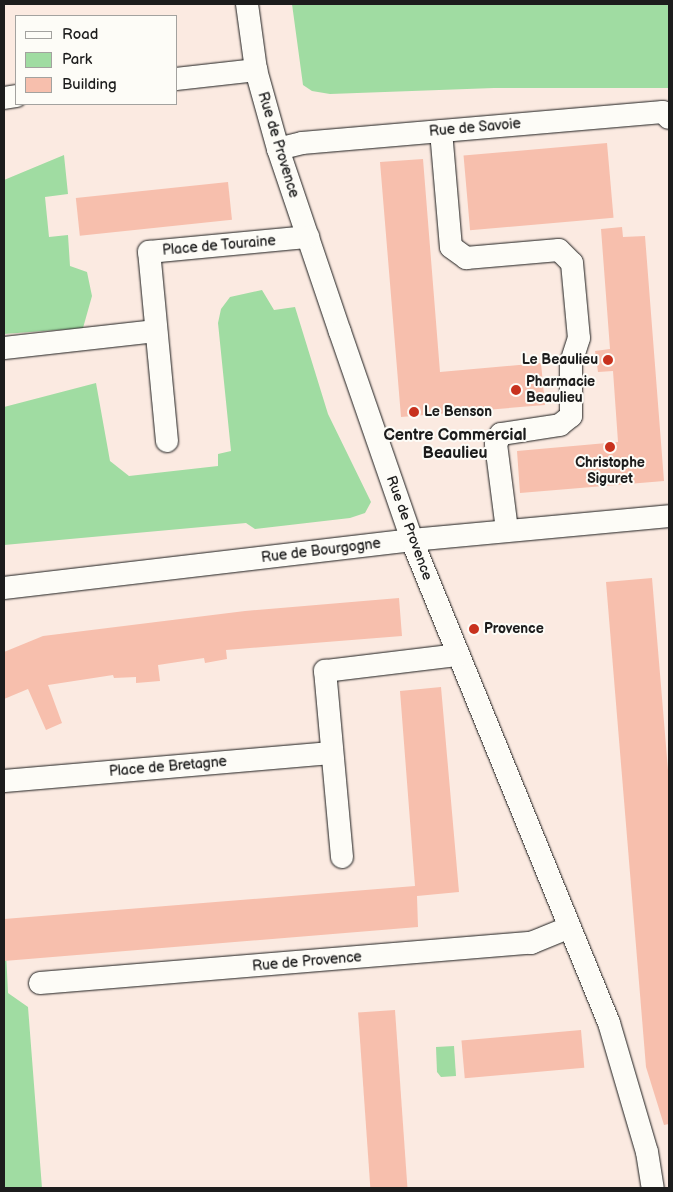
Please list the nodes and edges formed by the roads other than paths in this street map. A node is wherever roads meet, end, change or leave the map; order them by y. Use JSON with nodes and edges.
{"nodes":[{"id":1,"x":247,"y":4,"type":"edge"},
{"id":2,"x":256,"y":70,"type":"junction"},
{"id":3,"x":178,"y":79,"type":"edge"},
{"id":4,"x":669,"y":118,"type":"edge"},
{"id":5,"x":441,"y":131,"type":"junction"},
{"id":6,"x":278,"y":149,"type":"junction"},
{"id":7,"x":308,"y":237,"type":"junction"},
{"id":8,"x":156,"y":331,"type":"junction"},
{"id":9,"x":4,"y":348,"type":"edge"},
{"id":10,"x":167,"y":441,"type":"dead end"},
{"id":11,"x":669,"y":516,"type":"edge"},
{"id":12,"x":507,"y":530,"type":"junction"},
{"id":13,"x":412,"y":540,"type":"junction"},
{"id":14,"x":4,"y":588,"type":"edge"},
{"id":15,"x":458,"y":655,"type":"junction"},
{"id":16,"x":332,"y":752,"type":"junction"},
{"id":17,"x":4,"y":781,"type":"edge"},
{"id":18,"x":342,"y":857,"type":"dead end"},
{"id":19,"x":570,"y":927,"type":"junction"},
{"id":20,"x":40,"y":983,"type":"dead end"},
{"id":21,"x":653,"y":1188,"type":"edge"}],
"edges":[{"from":1,"to":2,"type":"street","name":"Rue de Provence"},
{"from":2,"to":3,"type":"street"},
{"from":2,"to":6,"type":"street","name":"Rue de Provence"},
{"from":4,"to":5,"type":"street","name":"Rue de Savoie"},
{"from":5,"to":6,"type":"street","name":"Rue de Savoie"},
{"from":5,"to":12,"type":"street"},
{"from":6,"to":7,"type":"street","name":"Rue de Provence"},
{"from":7,"to":8,"type":"street","name":"Place de Touraine"},
{"from":7,"to":13,"type":"street","name":"Rue de Provence"},
{"from":8,"to":9,"type":"street"},
{"from":8,"to":10,"type":"street","name":"Place de Touraine"},
{"from":11,"to":12,"type":"street","name":"Rue de Bourgogne"},
{"from":12,"to":13,"type":"street","name":"Rue de Bourgogne"},
{"from":13,"to":14,"type":"street","name":"Rue de Bourgogne"},
{"from":13,"to":15,"type":"street","name":"Rue de Provence"},
{"from":15,"to":16,"type":"street"},
{"from":15,"to":19,"type":"street","name":"Rue de Provence"},
{"from":16,"to":17,"type":"street","name":"Place de Bretagne"},
{"from":16,"to":18,"type":"street"},
{"from":19,"to":20,"type":"street","name":"Rue de Provence"},
{"from":19,"to":21,"type":"street","name":"Rue de Provence"}]}
